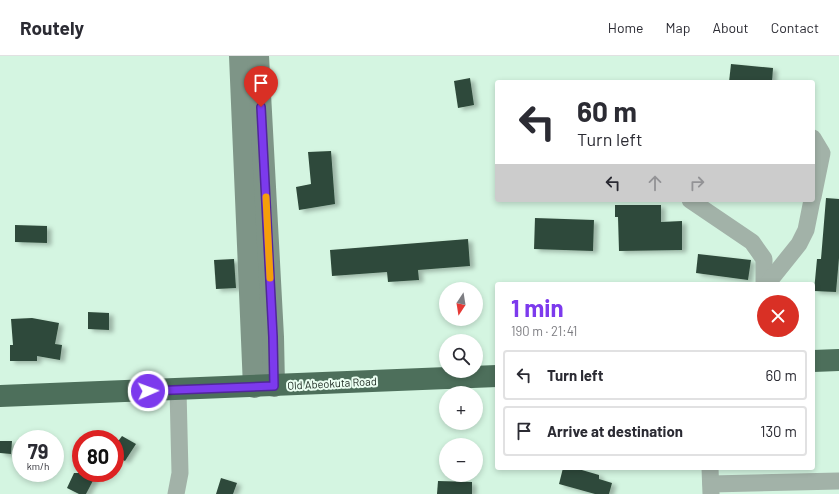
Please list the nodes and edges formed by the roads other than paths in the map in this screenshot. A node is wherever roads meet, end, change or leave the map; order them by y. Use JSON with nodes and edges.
{"nodes":[{"id":1,"x":240,"y":56,"type":"edge"},
{"id":2,"x":258,"y":56,"type":"edge"},
{"id":3,"x":815,"y":141,"type":"edge"},
{"id":4,"x":815,"y":187,"type":"edge"},
{"id":5,"x":693,"y":202,"type":"edge"},
{"id":6,"x":812,"y":202,"type":"edge"},
{"id":7,"x":764,"y":282,"type":"edge"},
{"id":8,"x":769,"y":282,"type":"edge"},
{"id":9,"x":839,"y":360,"type":"edge"},
{"id":10,"x":815,"y":361,"type":"edge"},
{"id":11,"x":495,"y":376,"type":"edge"},
{"id":12,"x":264,"y":386,"type":"junction"},
{"id":13,"x":178,"y":390,"type":"junction"},
{"id":14,"x":0,"y":396,"type":"edge"},
{"id":15,"x":839,"y":481,"type":"edge"},
{"id":16,"x":711,"y":482,"type":"edge"},
{"id":17,"x":176,"y":494,"type":"edge"}],
"edges":[{"from":1,"to":12,"type":"street"},
{"from":2,"to":12,"type":"street"},
{"from":3,"to":4,"type":"street"},
{"from":5,"to":7,"type":"street"},
{"from":6,"to":8,"type":"street"},
{"from":9,"to":10,"type":"highway"},
{"from":11,"to":12,"type":"highway","name":"Old Abeokuta Road"},
{"from":12,"to":13,"type":"highway","name":"Old Abeokuta Road"},
{"from":13,"to":14,"type":"highway","name":"Old Abeokuta Road"},
{"from":13,"to":17,"type":"street"},
{"from":15,"to":16,"type":"street"}]}
